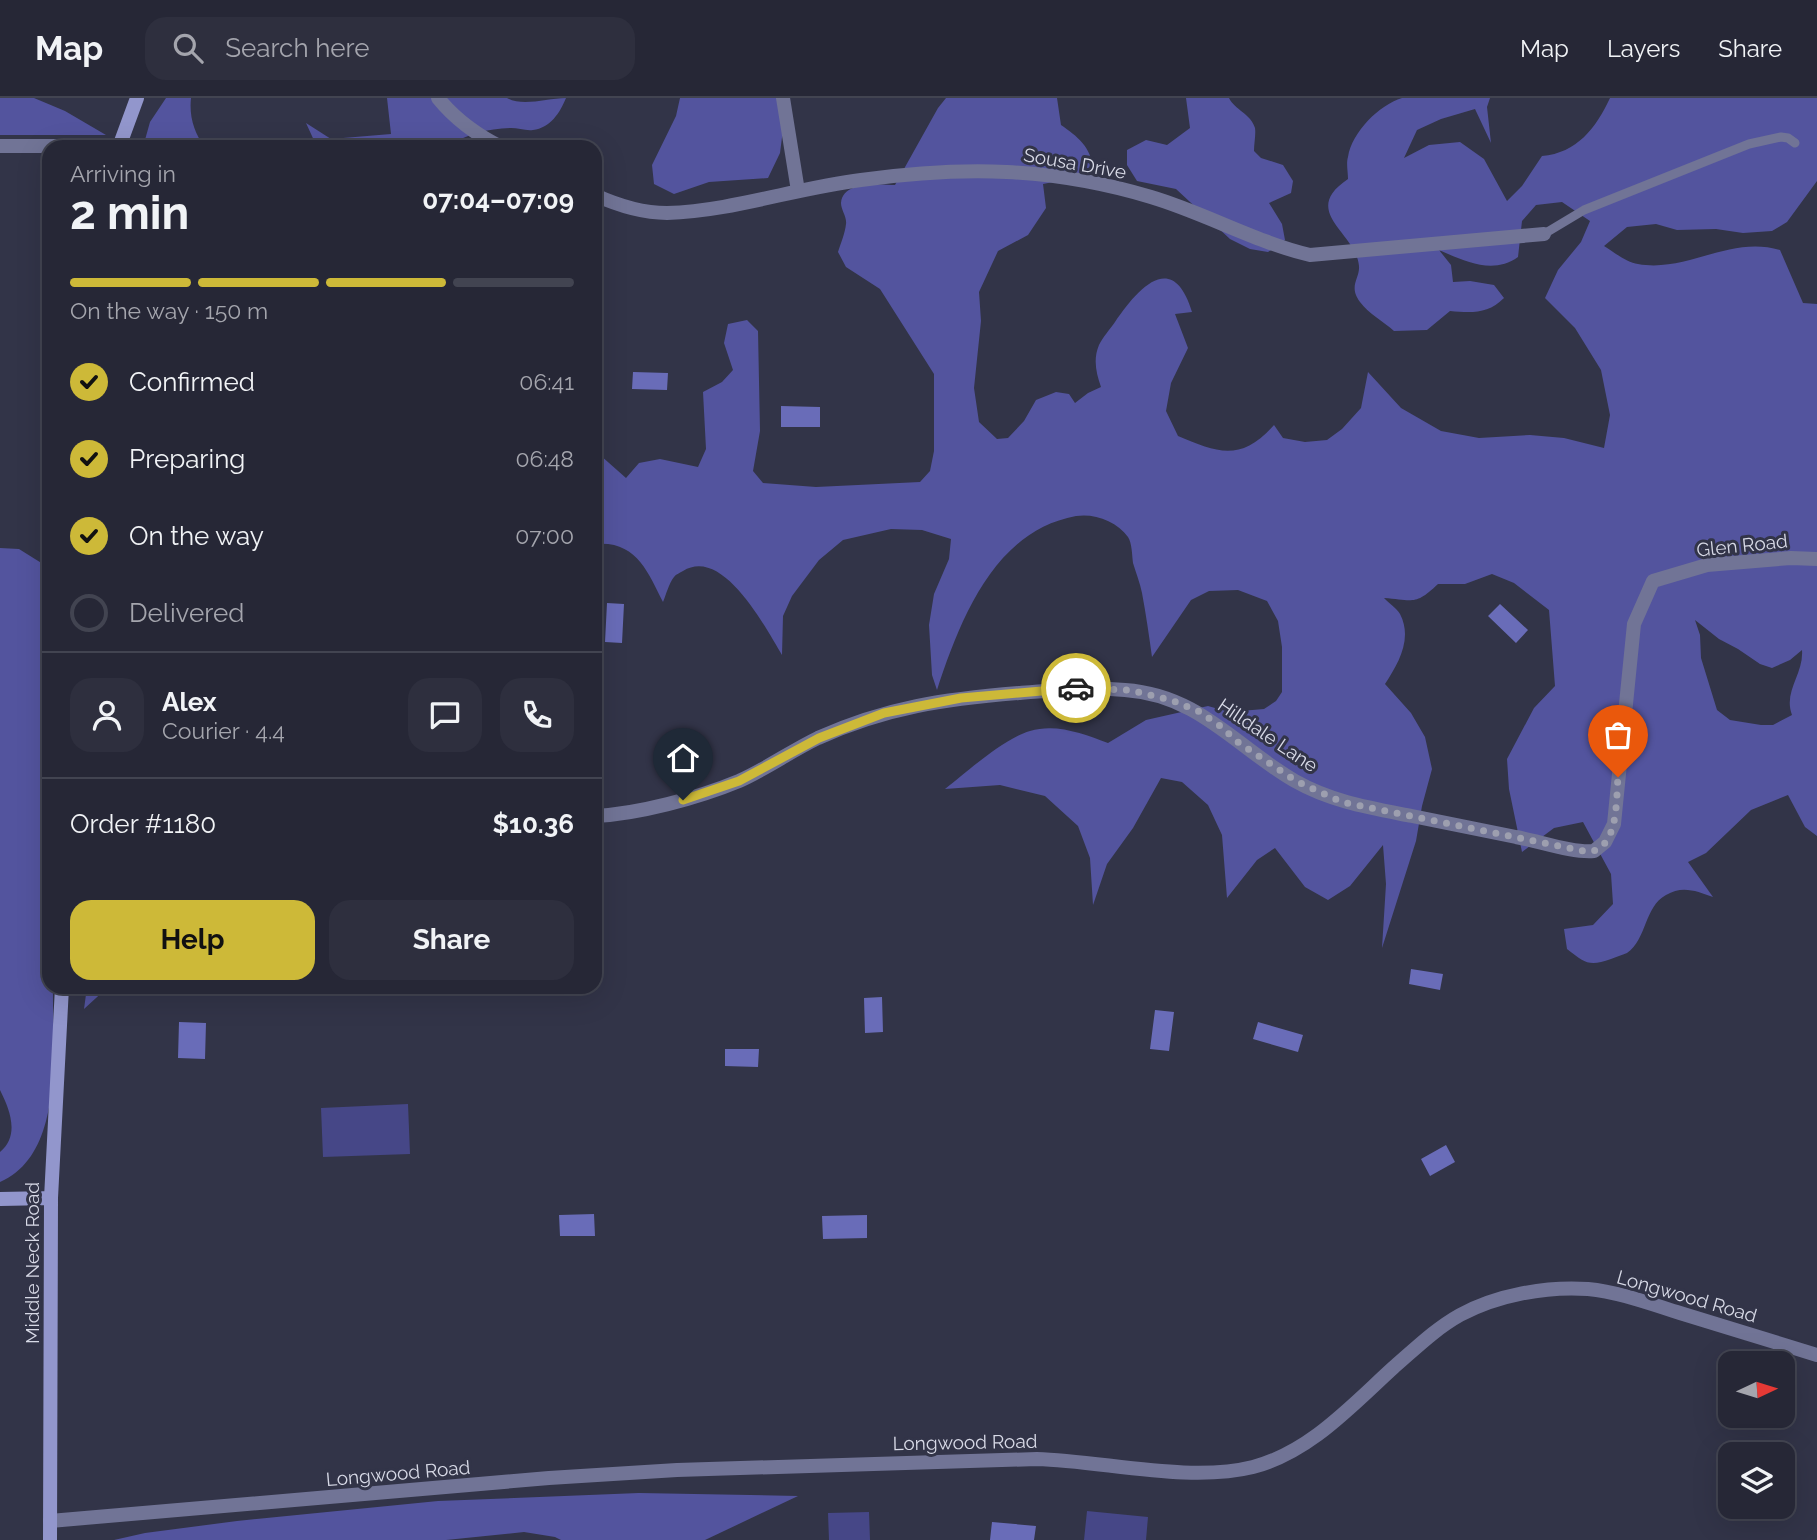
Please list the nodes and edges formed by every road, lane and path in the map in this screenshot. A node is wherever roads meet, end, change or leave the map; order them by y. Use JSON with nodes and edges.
{"nodes":[{"id":1,"x":137,"y":98,"type":"edge"},
{"id":2,"x":438,"y":98,"type":"edge"},
{"id":3,"x":783,"y":98,"type":"edge"},
{"id":4,"x":122,"y":140,"type":"edge"},
{"id":5,"x":487,"y":140,"type":"edge"},
{"id":6,"x":1795,"y":143,"type":"dead end"},
{"id":7,"x":0,"y":146,"type":"edge"},
{"id":8,"x":42,"y":146,"type":"edge"},
{"id":9,"x":798,"y":191,"type":"junction"},
{"id":10,"x":602,"y":198,"type":"edge"},
{"id":11,"x":1544,"y":234,"type":"joint"},
{"id":12,"x":1817,"y":559,"type":"edge"},
{"id":13,"x":602,"y":816,"type":"edge"},
{"id":14,"x":1601,"y":847,"type":"joint"},
{"id":15,"x":62,"y":994,"type":"edge"},
{"id":16,"x":51,"y":1198,"type":"junction"},
{"id":17,"x":0,"y":1199,"type":"edge"},
{"id":18,"x":1817,"y":1354,"type":"edge"},
{"id":19,"x":50,"y":1521,"type":"junction"},
{"id":20,"x":50,"y":1540,"type":"edge"}],
"edges":[{"from":1,"to":4,"type":"main road"},
{"from":2,"to":5,"type":"street"},
{"from":3,"to":9,"type":"street"},
{"from":6,"to":11,"type":"lane"},
{"from":7,"to":8,"type":"street"},
{"from":9,"to":10,"type":"street","name":"Sousa Drive"},
{"from":9,"to":11,"type":"street","name":"Sousa Drive"},
{"from":12,"to":14,"type":"street","name":"Glen Road"},
{"from":13,"to":14,"type":"street","name":"Hilldale Lane"},
{"from":15,"to":16,"type":"main road","name":"Middle Neck Road"},
{"from":16,"to":17,"type":"main road"},
{"from":16,"to":19,"type":"main road","name":"Middle Neck Road"},
{"from":18,"to":19,"type":"street","name":"Longwood Road"},
{"from":19,"to":20,"type":"main road","name":"Middle Neck Road"}]}
